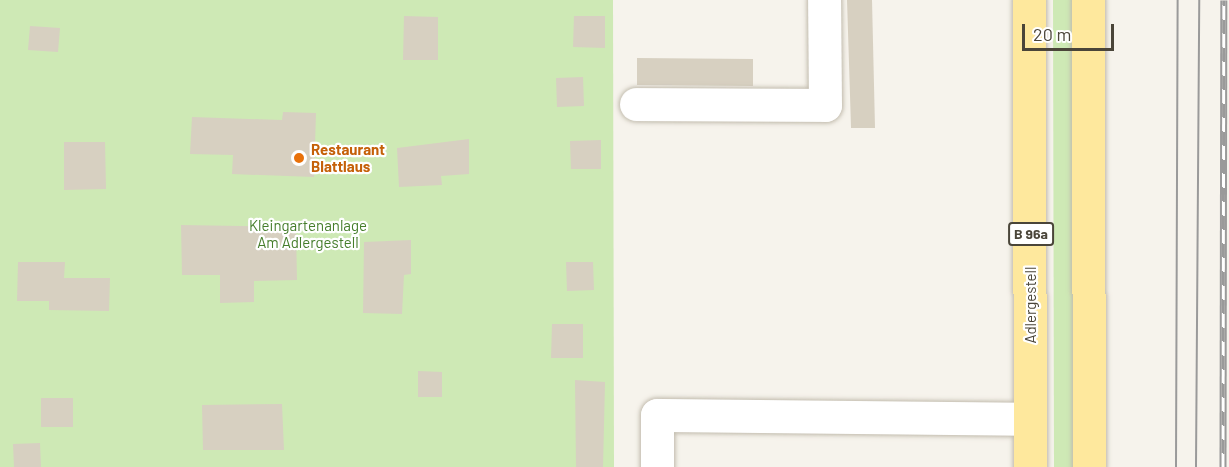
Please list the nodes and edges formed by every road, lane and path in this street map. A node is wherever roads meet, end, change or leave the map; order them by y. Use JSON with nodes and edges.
{"nodes":[{"id":1,"x":824,"y":0,"type":"edge"},
{"id":2,"x":1029,"y":0,"type":"edge"},
{"id":3,"x":1088,"y":0,"type":"edge"},
{"id":4,"x":636,"y":104,"type":"dead end"},
{"id":5,"x":1030,"y":419,"type":"junction"},
{"id":6,"x":657,"y":467,"type":"edge"},
{"id":7,"x":1030,"y":467,"type":"edge"},
{"id":8,"x":1089,"y":467,"type":"edge"}],
"edges":[{"from":1,"to":4,"type":"street"},
{"from":2,"to":5,"type":"main road","name":"Adlergestell","number":"B 96a"},
{"from":3,"to":8,"type":"main road"},
{"from":5,"to":6,"type":"street"},
{"from":5,"to":7,"type":"main road","name":"Adlergestell","number":"B 96a"}]}
